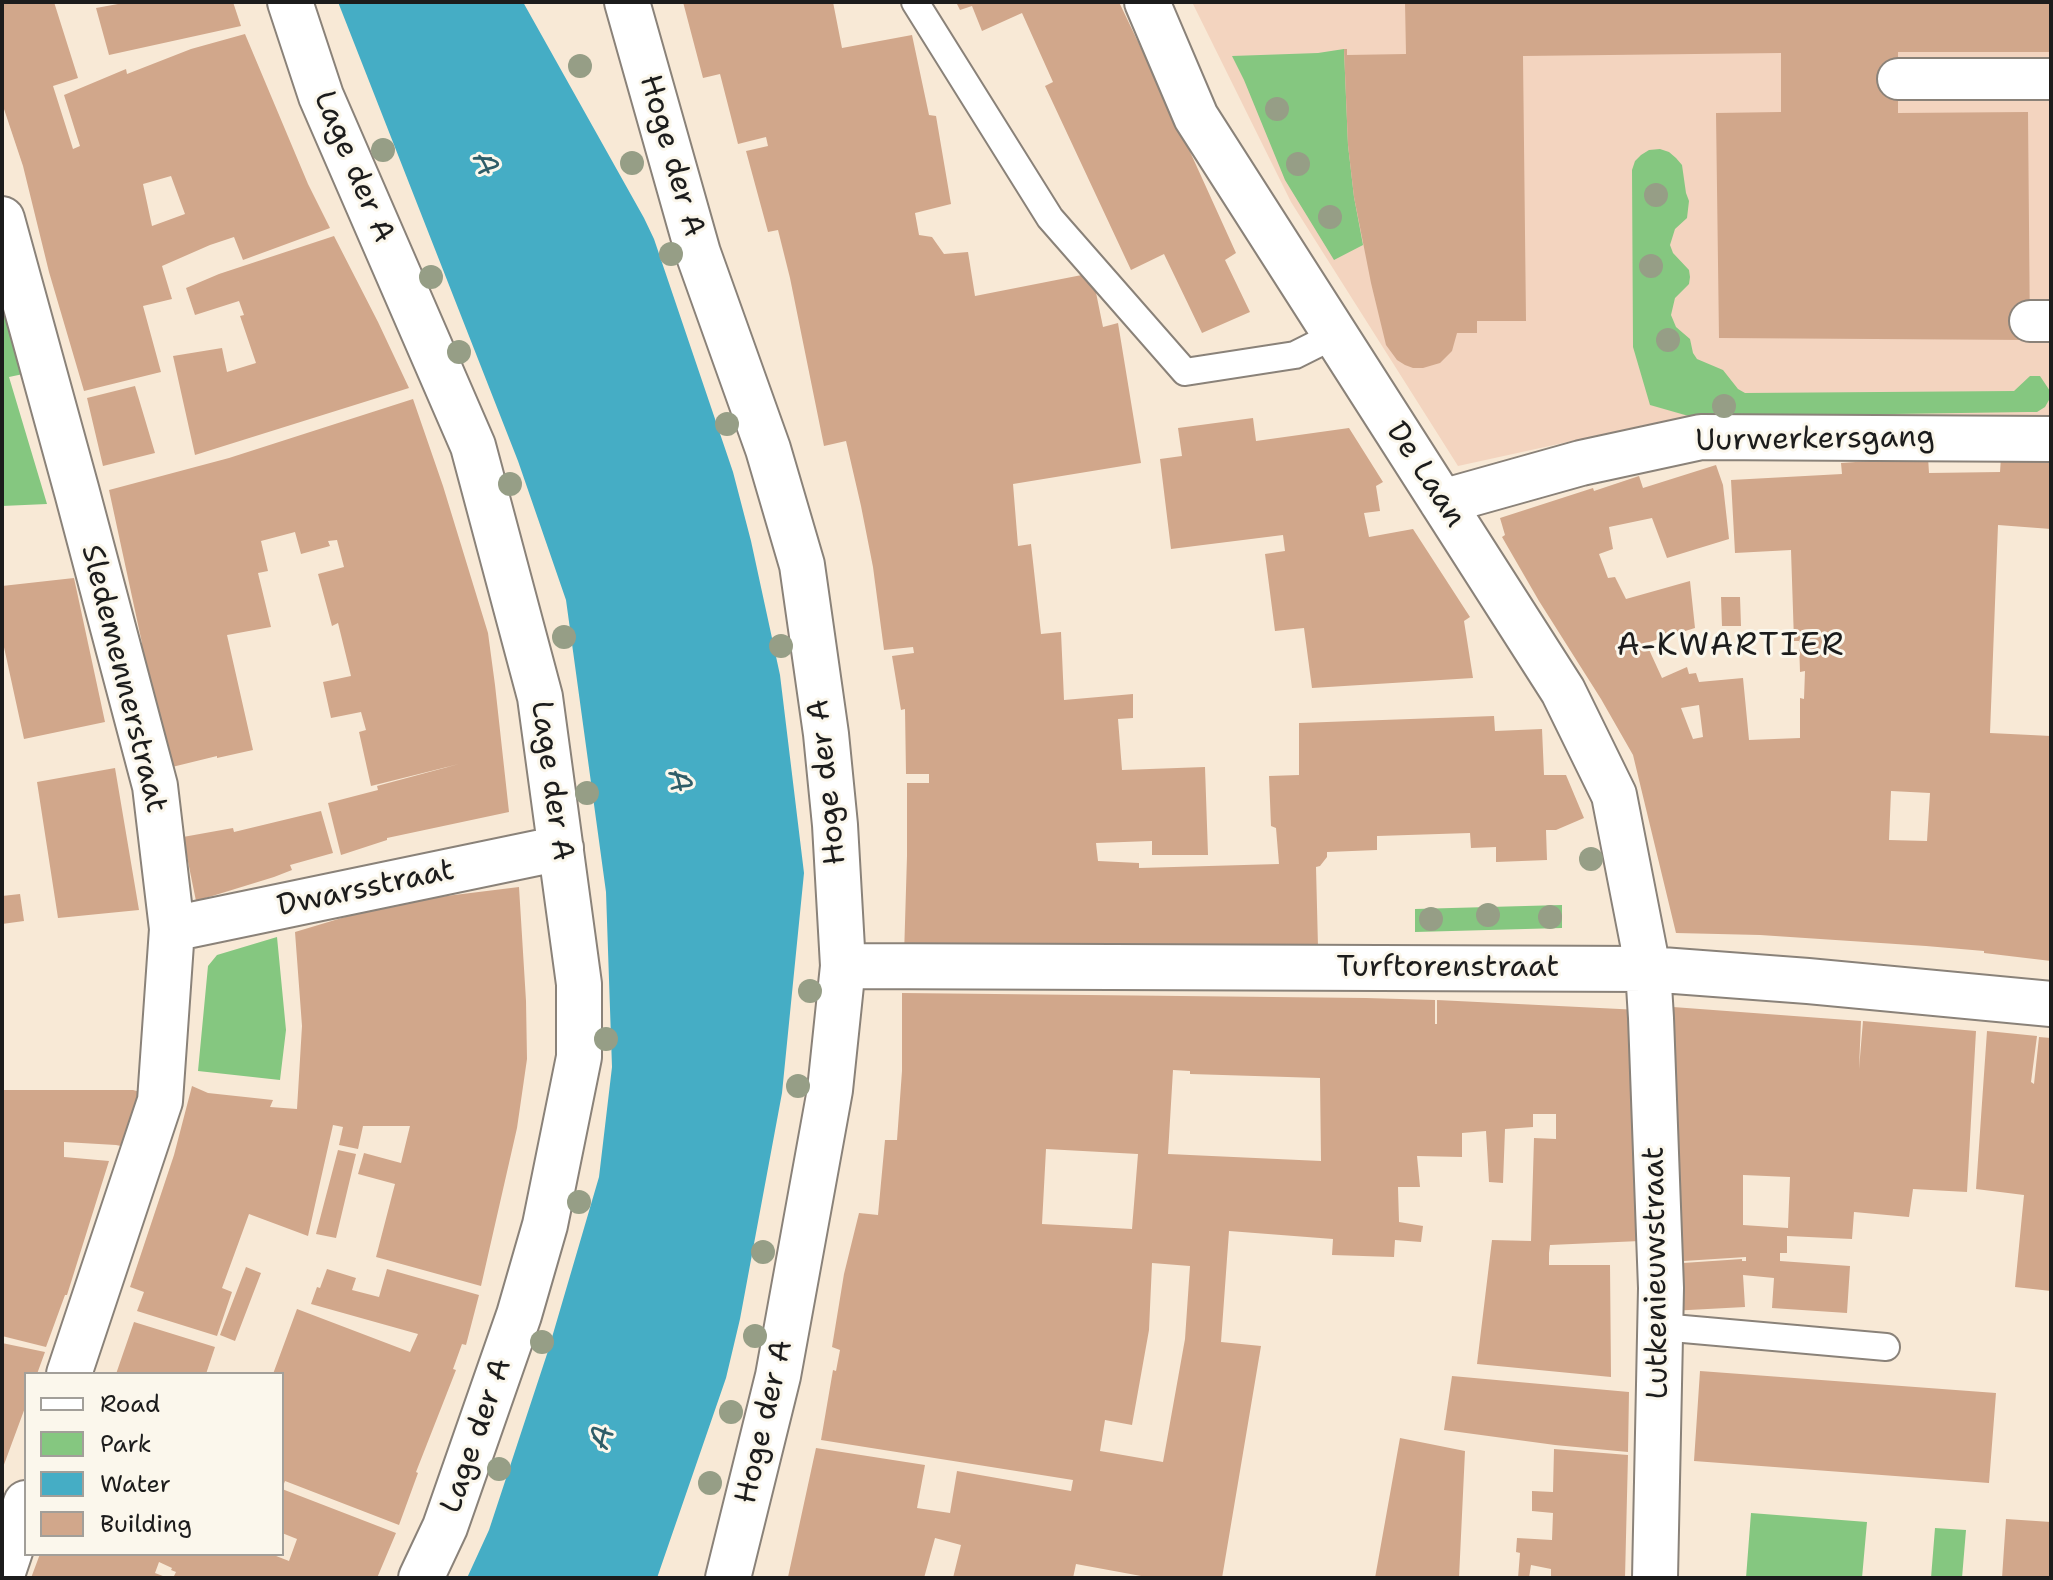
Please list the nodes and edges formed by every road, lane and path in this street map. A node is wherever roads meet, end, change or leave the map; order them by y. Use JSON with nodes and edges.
{"nodes":[{"id":1,"x":290,"y":2,"type":"edge"},
{"id":2,"x":627,"y":2,"type":"edge"},
{"id":3,"x":915,"y":2,"type":"edge"},
{"id":4,"x":1147,"y":2,"type":"edge"},
{"id":5,"x":1898,"y":79,"type":"dead end"},
{"id":6,"x":2051,"y":79,"type":"edge"},
{"id":7,"x":2,"y":219,"type":"edge"},
{"id":8,"x":1335,"y":335,"type":"junction"},
{"id":9,"x":2051,"y":439,"type":"edge"},
{"id":10,"x":1442,"y":502,"type":"junction"},
{"id":11,"x":561,"y":848,"type":"junction"},
{"id":12,"x":172,"y":929,"type":"junction"},
{"id":13,"x":843,"y":966,"type":"junction"},
{"id":14,"x":1648,"y":969,"type":"junction"},
{"id":15,"x":2051,"y":1004,"type":"edge"},
{"id":16,"x":1661,"y":1327,"type":"junction"},
{"id":17,"x":1886,"y":1347,"type":"dead end"},
{"id":18,"x":70,"y":1372,"type":"edge"},
{"id":19,"x":24,"y":1509,"type":"edge"},
{"id":20,"x":2,"y":1575,"type":"edge"},
{"id":21,"x":421,"y":1578,"type":"edge"},
{"id":22,"x":728,"y":1578,"type":"edge"},
{"id":23,"x":1655,"y":1578,"type":"edge"}],
"edges":[{"from":1,"to":11,"type":"street","name":"Lage der A"},
{"from":2,"to":13,"type":"street","name":"Hoge der A"},
{"from":3,"to":8,"type":"lane"},
{"from":4,"to":8,"type":"street","name":"De Laan"},
{"from":5,"to":6,"type":"street"},
{"from":7,"to":12,"type":"street","name":"Sledemennerstraat"},
{"from":8,"to":10,"type":"street","name":"De Laan"},
{"from":9,"to":10,"type":"street","name":"Uurwerkersgang"},
{"from":10,"to":14,"type":"street","name":"De Laan"},
{"from":11,"to":12,"type":"street","name":"Dwarsstraat"},
{"from":11,"to":21,"type":"street","name":"Lage der A"},
{"from":12,"to":18,"type":"street","name":"Sledemennerstraat"},
{"from":13,"to":14,"type":"street","name":"Turftorenstraat"},
{"from":13,"to":22,"type":"street","name":"Hoge der A"},
{"from":14,"to":15,"type":"street","name":"Turftorenstraat"},
{"from":14,"to":16,"type":"street","name":"Lutkenieuwstraat"},
{"from":16,"to":17,"type":"lane"},
{"from":16,"to":23,"type":"street","name":"Lutkenieuwstraat"},
{"from":19,"to":20,"type":"street"}]}
